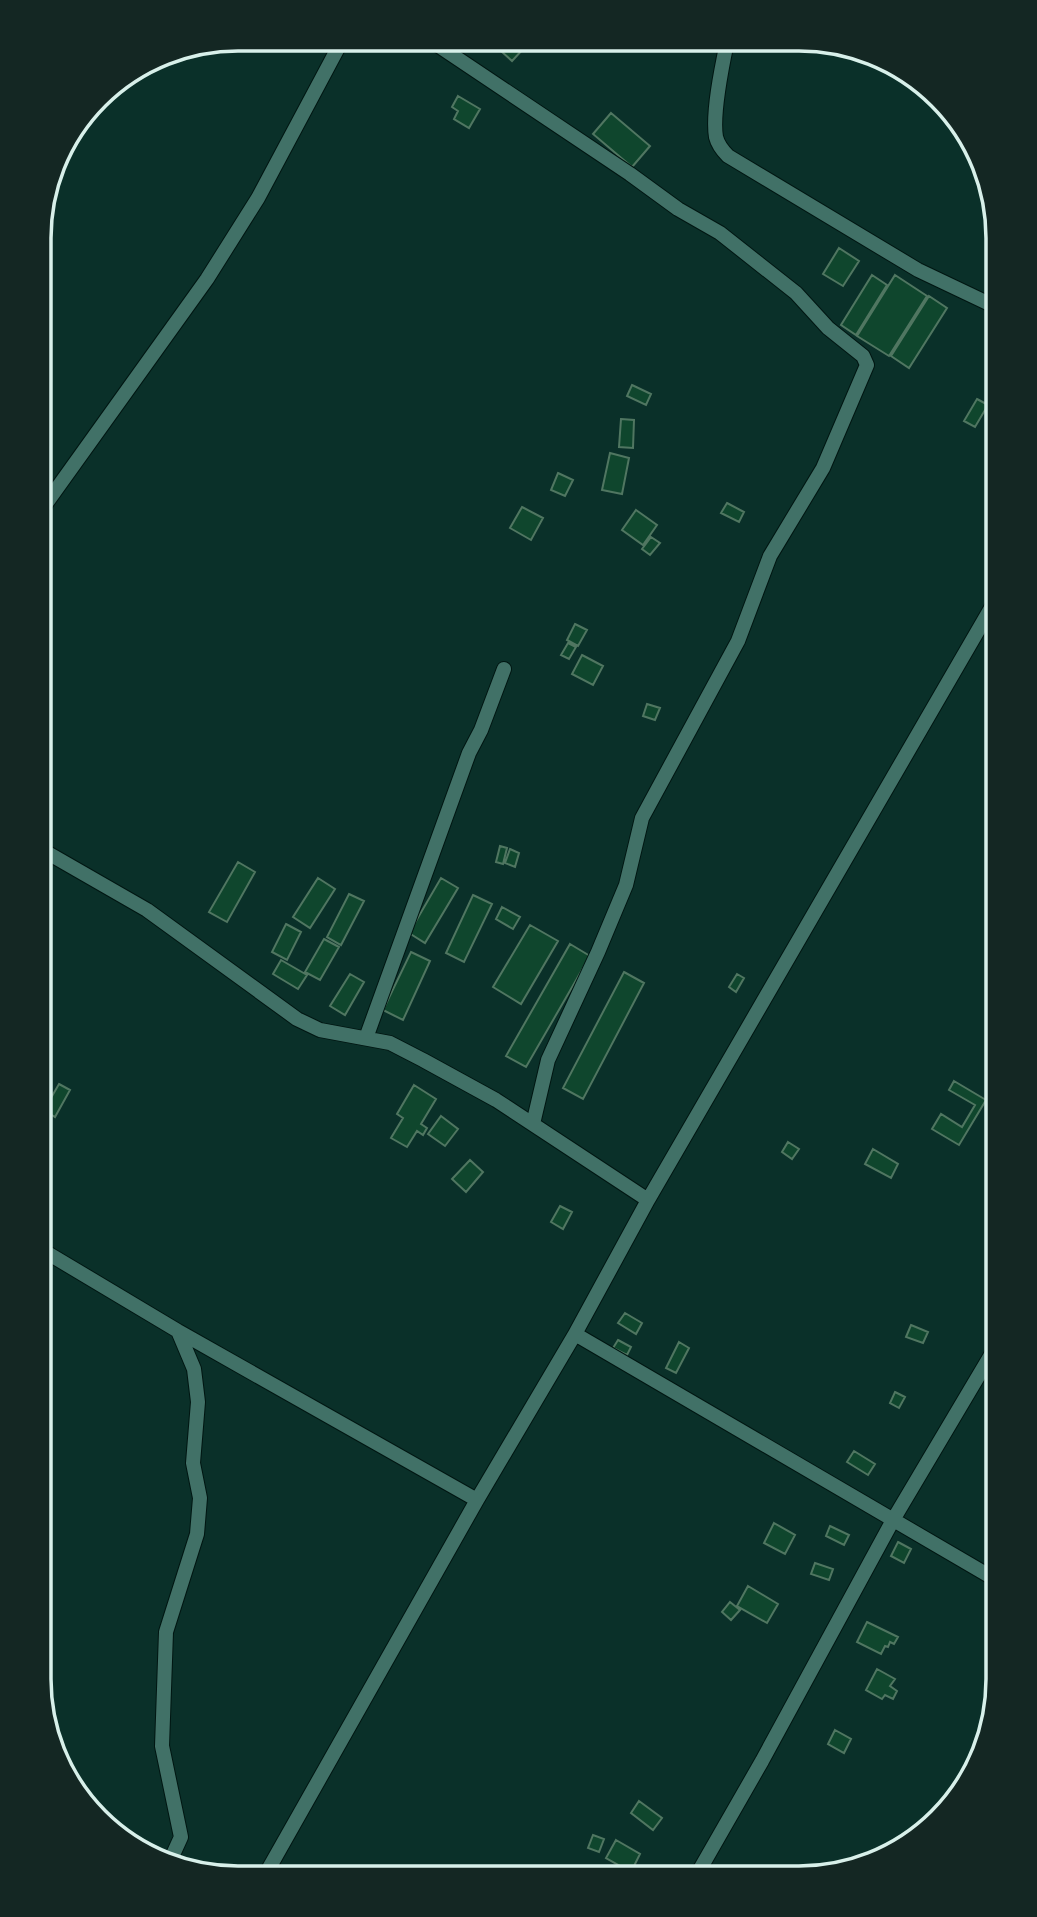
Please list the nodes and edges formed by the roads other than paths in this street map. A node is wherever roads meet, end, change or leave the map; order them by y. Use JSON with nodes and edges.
{"nodes":[{"id":1,"x":336,"y":51,"type":"edge"},
{"id":2,"x":446,"y":51,"type":"edge"},
{"id":3,"x":725,"y":51,"type":"edge"},
{"id":4,"x":986,"y":302,"type":"edge"},
{"id":5,"x":51,"y":497,"type":"edge"},
{"id":6,"x":986,"y":617,"type":"edge"},
{"id":7,"x":504,"y":669,"type":"dead end"},
{"id":8,"x":51,"y":855,"type":"edge"},
{"id":9,"x":366,"y":1038,"type":"junction"},
{"id":10,"x":533,"y":1124,"type":"junction"},
{"id":11,"x":648,"y":1200,"type":"junction"},
{"id":12,"x":51,"y":1255,"type":"edge"},
{"id":13,"x":178,"y":1331,"type":"junction"},
{"id":14,"x":575,"y":1334,"type":"junction"},
{"id":15,"x":986,"y":1363,"type":"edge"},
{"id":16,"x":477,"y":1500,"type":"junction"},
{"id":17,"x":893,"y":1520,"type":"junction"},
{"id":18,"x":986,"y":1574,"type":"edge"},
{"id":19,"x":174,"y":1855,"type":"edge"},
{"id":20,"x":270,"y":1866,"type":"edge"},
{"id":21,"x":702,"y":1866,"type":"edge"}],
"edges":[{"from":1,"to":5,"type":"street"},
{"from":2,"to":10,"type":"street"},
{"from":3,"to":4,"type":"street"},
{"from":6,"to":11,"type":"street"},
{"from":7,"to":9,"type":"street"},
{"from":8,"to":9,"type":"street"},
{"from":9,"to":10,"type":"street"},
{"from":10,"to":11,"type":"street"},
{"from":11,"to":14,"type":"street"},
{"from":12,"to":13,"type":"street"},
{"from":13,"to":16,"type":"street"},
{"from":13,"to":19,"type":"street"},
{"from":14,"to":16,"type":"street"},
{"from":14,"to":17,"type":"street"},
{"from":15,"to":17,"type":"street"},
{"from":16,"to":20,"type":"street"},
{"from":17,"to":18,"type":"street"},
{"from":17,"to":21,"type":"street"}]}
